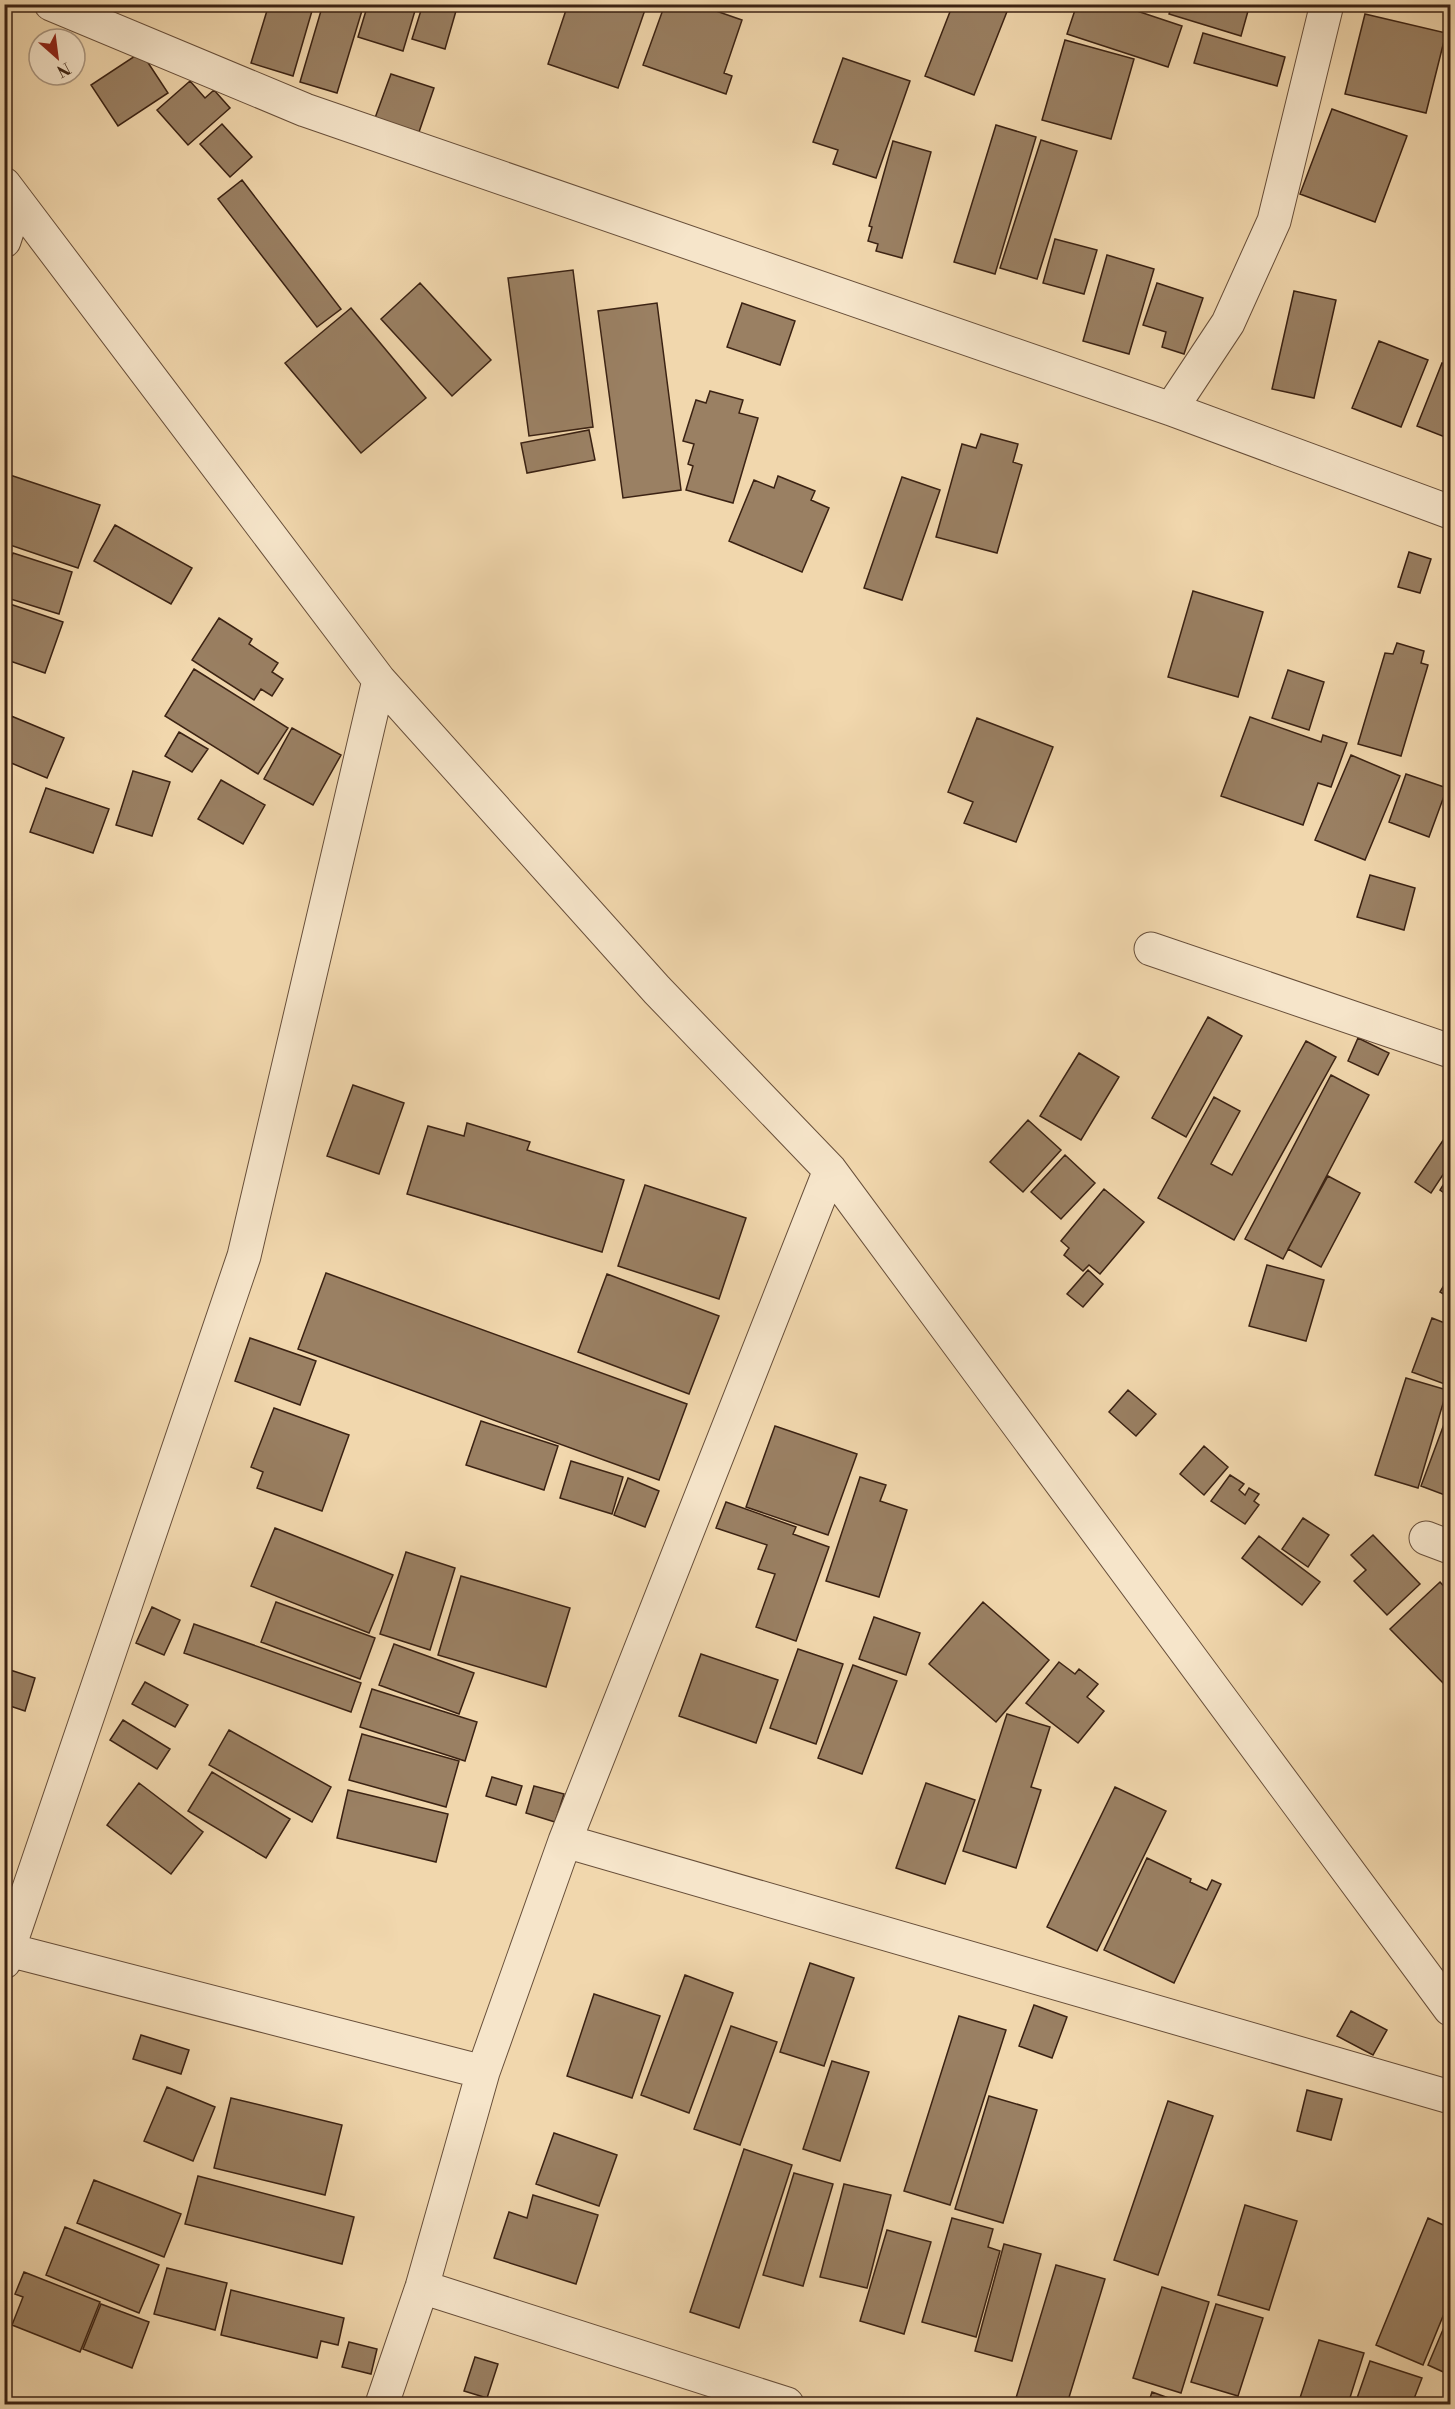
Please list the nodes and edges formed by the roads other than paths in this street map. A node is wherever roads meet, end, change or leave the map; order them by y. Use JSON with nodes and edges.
{"nodes":[{"id":1,"x":51,"y":4,"type":"edge"},
{"id":2,"x":1327,"y":4,"type":"edge"},
{"id":3,"x":11,"y":193,"type":"edge"},
{"id":4,"x":4,"y":242,"type":"edge"},
{"id":5,"x":1171,"y":409,"type":"junction"},
{"id":6,"x":1450,"y":512,"type":"edge"},
{"id":7,"x":380,"y":680,"type":"junction"},
{"id":8,"x":1151,"y":949,"type":"dead end"},
{"id":9,"x":1450,"y":1050,"type":"edge"},
{"id":10,"x":830,"y":1170,"type":"junction"},
{"id":11,"x":564,"y":1841,"type":"junction"},
{"id":12,"x":7,"y":1956,"type":"edge"},
{"id":13,"x":1450,"y":2009,"type":"edge"},
{"id":14,"x":483,"y":2072,"type":"junction"},
{"id":15,"x":1450,"y":2097,"type":"edge"},
{"id":16,"x":422,"y":2287,"type":"junction"},
{"id":17,"x":382,"y":2404,"type":"edge"},
{"id":18,"x":787,"y":2404,"type":"edge"}],
"edges":[{"from":1,"to":5,"type":"street"},
{"from":2,"to":5,"type":"street"},
{"from":3,"to":4,"type":"street"},
{"from":3,"to":7,"type":"street"},
{"from":5,"to":6,"type":"street"},
{"from":7,"to":10,"type":"street"},
{"from":7,"to":12,"type":"street"},
{"from":8,"to":9,"type":"street"},
{"from":10,"to":11,"type":"street"},
{"from":10,"to":13,"type":"street"},
{"from":11,"to":14,"type":"street"},
{"from":11,"to":15,"type":"street"},
{"from":12,"to":14,"type":"street"},
{"from":14,"to":16,"type":"street"},
{"from":16,"to":17,"type":"street"},
{"from":16,"to":18,"type":"street"}]}
